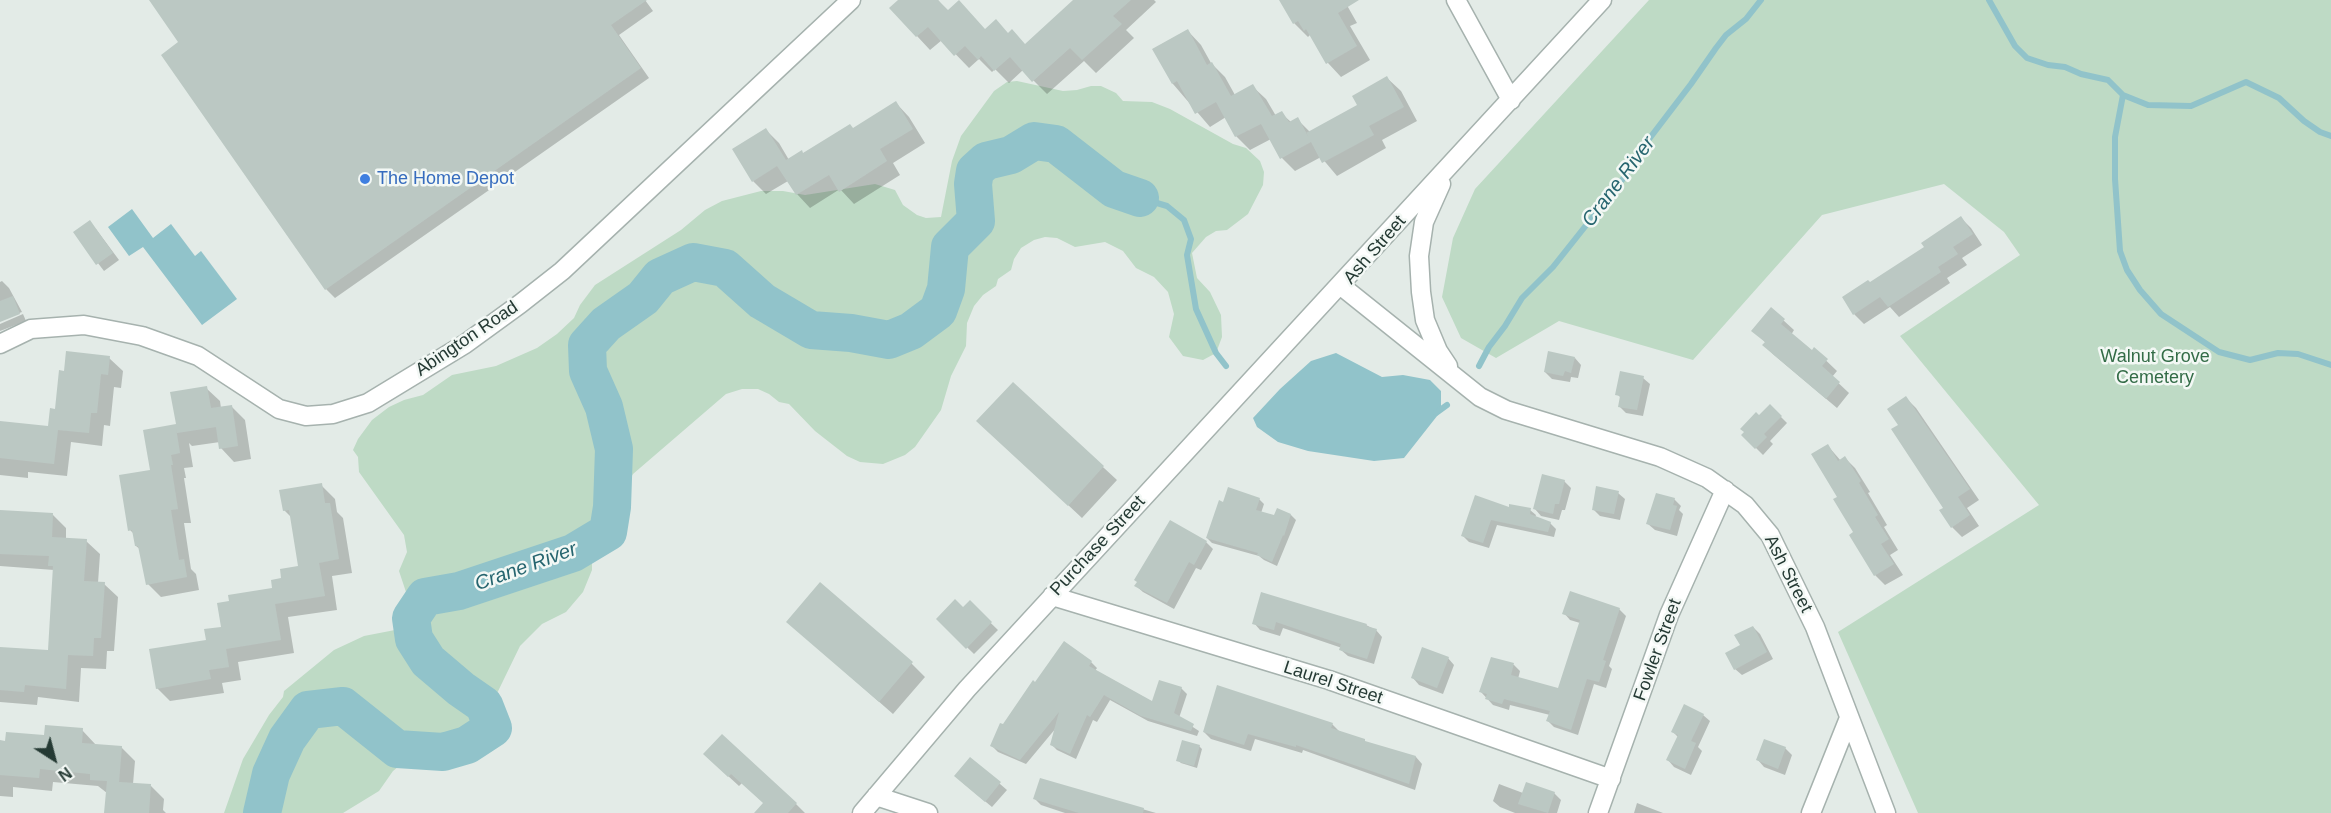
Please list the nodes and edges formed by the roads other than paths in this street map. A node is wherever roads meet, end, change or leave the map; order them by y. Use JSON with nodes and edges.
{"nodes":[{"id":1,"x":851,"y":0,"type":"edge"},
{"id":2,"x":1456,"y":0,"type":"edge"},
{"id":3,"x":1602,"y":0,"type":"edge"},
{"id":4,"x":1511,"y":100,"type":"junction"},
{"id":5,"x":1456,"y":159,"type":"junction"},
{"id":6,"x":1340,"y":285,"type":"junction"},
{"id":7,"x":0,"y":344,"type":"edge"},
{"id":8,"x":1455,"y":377,"type":"junction"},
{"id":9,"x":1725,"y":490,"type":"junction"},
{"id":10,"x":1052,"y":596,"type":"junction"},
{"id":11,"x":1849,"y":718,"type":"junction"},
{"id":12,"x":1611,"y":779,"type":"junction"},
{"id":13,"x":876,"y":796,"type":"junction"},
{"id":14,"x":862,"y":813,"type":"edge"},
{"id":15,"x":928,"y":813,"type":"edge"},
{"id":16,"x":1598,"y":813,"type":"edge"},
{"id":17,"x":1811,"y":813,"type":"edge"},
{"id":18,"x":1886,"y":813,"type":"edge"}],
"edges":[{"from":1,"to":7,"type":"street","name":"Abington Road"},
{"from":2,"to":4,"type":"street"},
{"from":3,"to":4,"type":"street","name":"Ash Street"},
{"from":4,"to":5,"type":"street","name":"Ash Street"},
{"from":5,"to":6,"type":"street","name":"Ash Street"},
{"from":5,"to":8,"type":"street","name":"Ash Street"},
{"from":6,"to":8,"type":"street","name":"Ash Street"},
{"from":6,"to":10,"type":"street","name":"Purchase Street"},
{"from":8,"to":9,"type":"street","name":"Ash Street"},
{"from":9,"to":11,"type":"street","name":"Ash Street"},
{"from":9,"to":12,"type":"street","name":"Fowler Street"},
{"from":10,"to":12,"type":"street","name":"Laurel Street"},
{"from":10,"to":13,"type":"street","name":"Purchase Street"},
{"from":11,"to":17,"type":"street"},
{"from":11,"to":18,"type":"street","name":"Ash Street"},
{"from":12,"to":16,"type":"street","name":"Fowler Street"},
{"from":13,"to":14,"type":"street","name":"Purchase Street"},
{"from":13,"to":15,"type":"street"}]}
